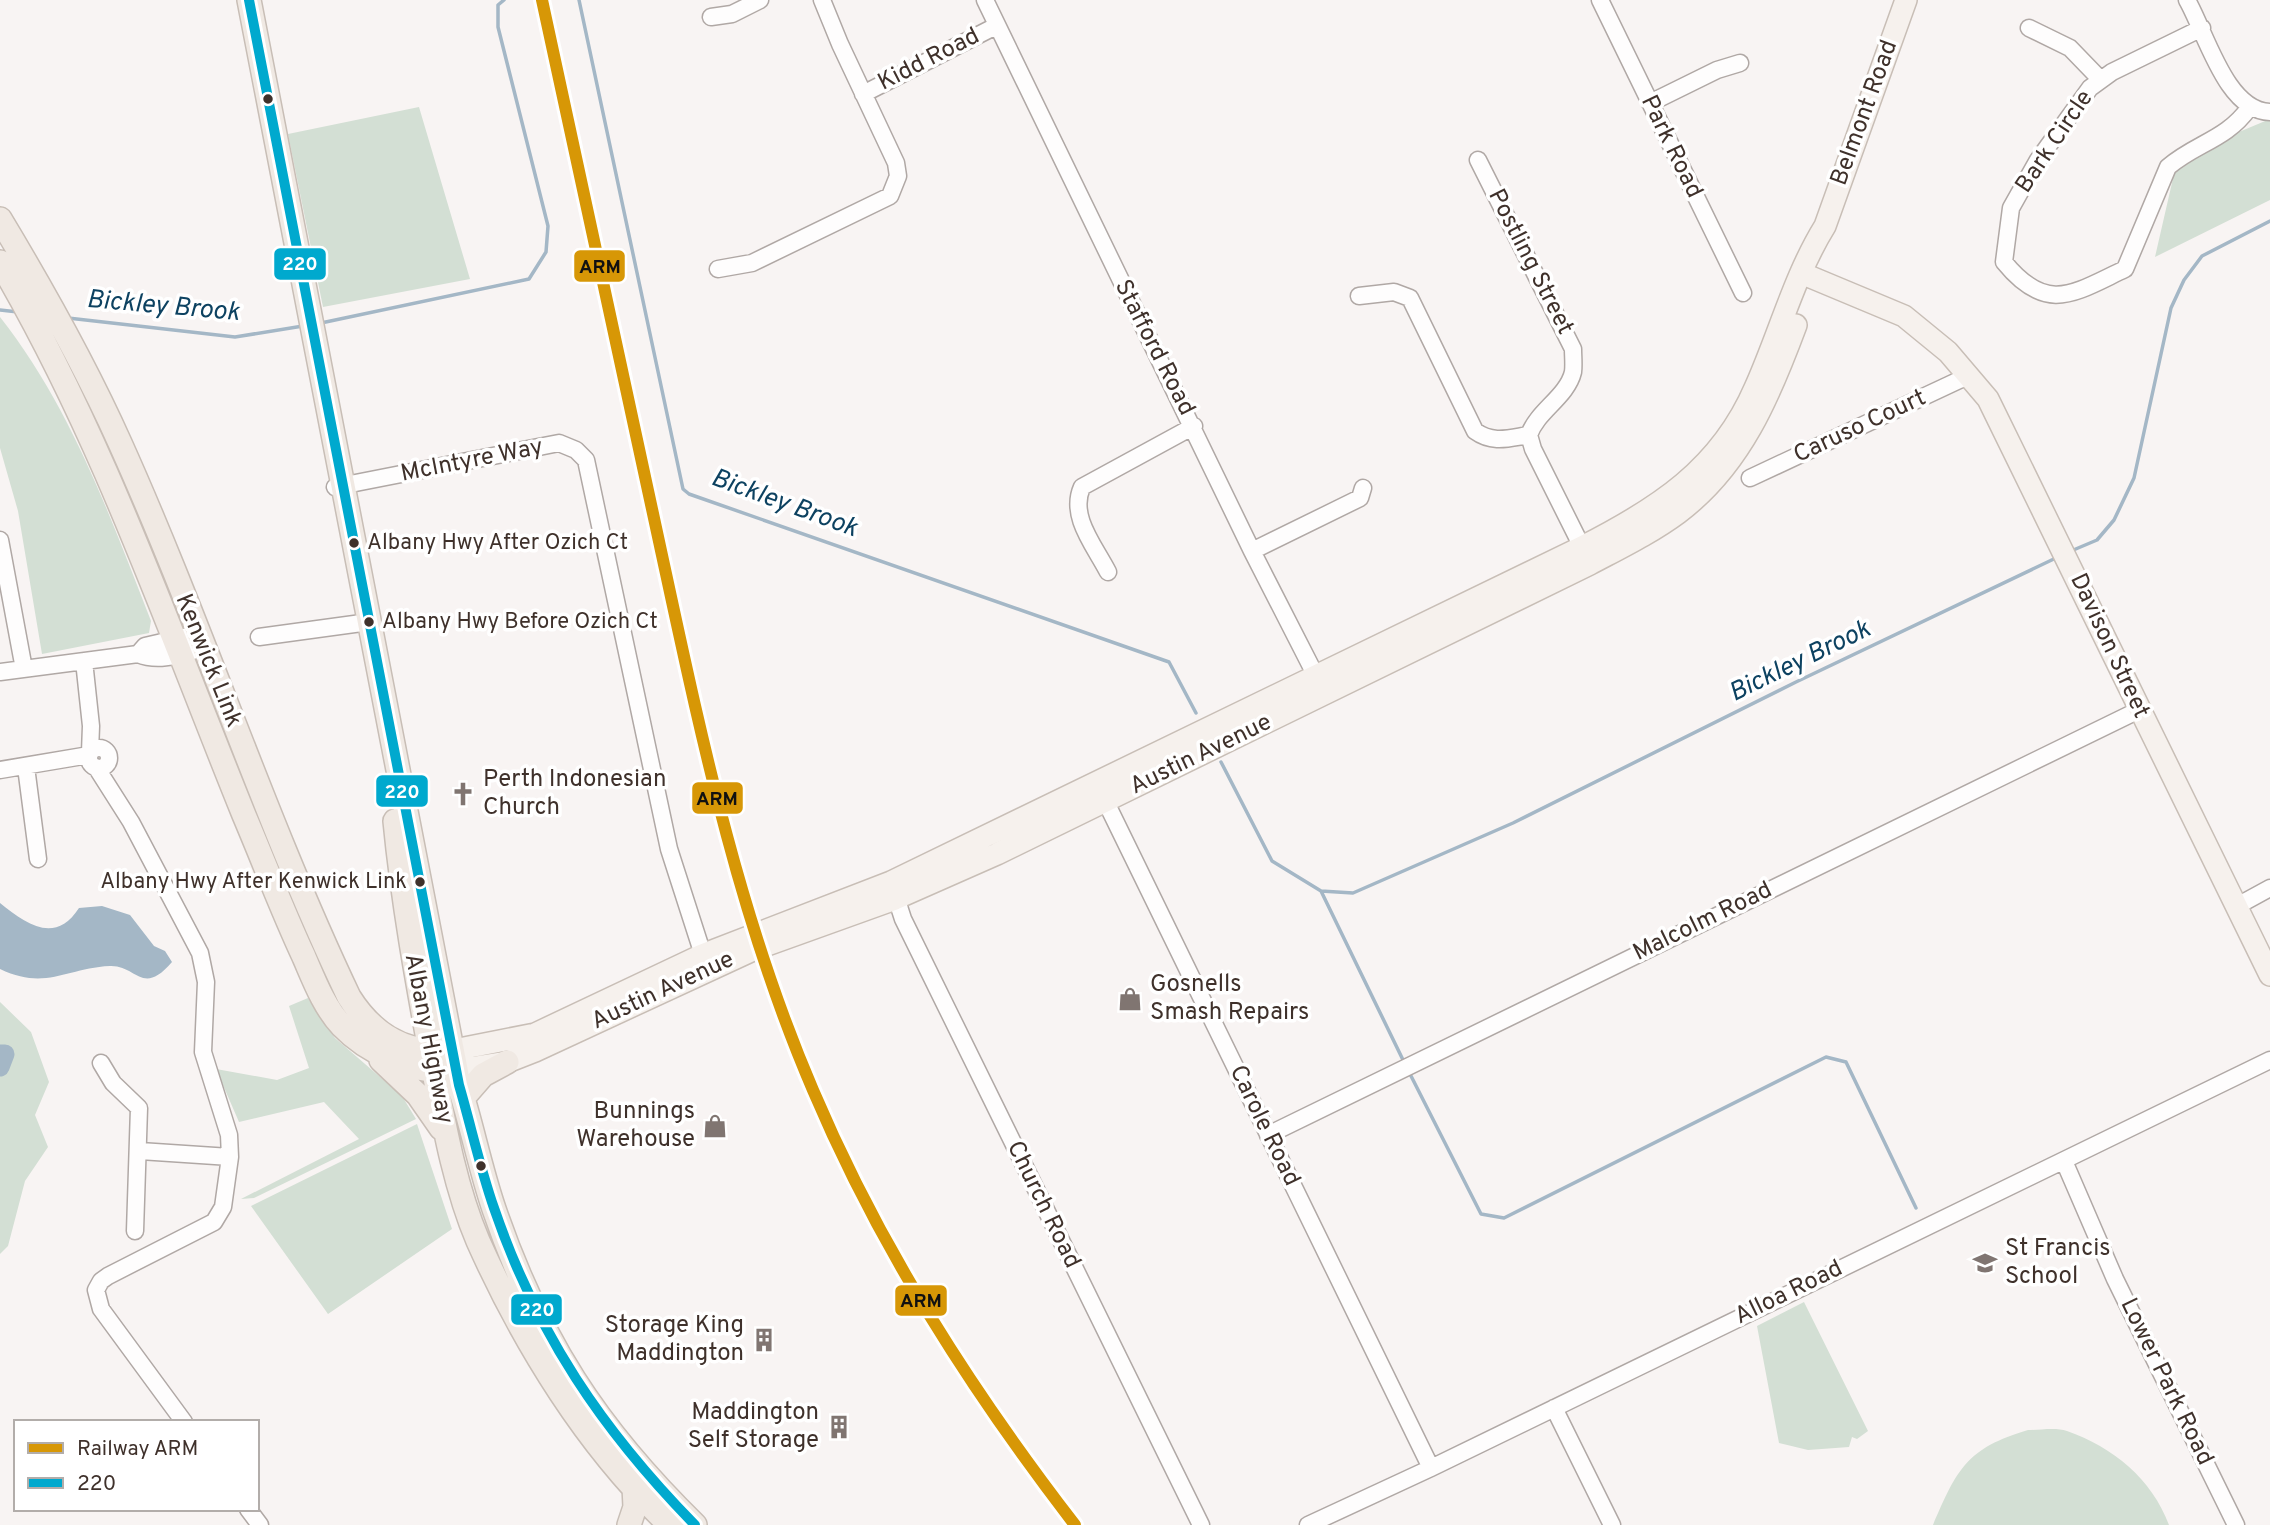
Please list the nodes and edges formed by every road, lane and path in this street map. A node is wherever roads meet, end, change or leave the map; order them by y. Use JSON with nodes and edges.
{"nodes":[{"id":1,"x":238,"y":0,"type":"edge"},
{"id":2,"x":249,"y":0,"type":"edge"},
{"id":3,"x":760,"y":0,"type":"edge"},
{"id":4,"x":822,"y":0,"type":"edge"},
{"id":5,"x":985,"y":0,"type":"edge"},
{"id":6,"x":1600,"y":0,"type":"edge"},
{"id":7,"x":1906,"y":0,"type":"edge"},
{"id":8,"x":2187,"y":0,"type":"edge"},
{"id":9,"x":711,"y":17,"type":"dead end"},
{"id":10,"x":996,"y":26,"type":"junction"},
{"id":11,"x":2029,"y":28,"type":"dead end"},
{"id":12,"x":2202,"y":28,"type":"junction"},
{"id":13,"x":1740,"y":63,"type":"dead end"},
{"id":14,"x":2101,"y":79,"type":"junction"},
{"id":15,"x":863,"y":94,"type":"junction"},
{"id":16,"x":1650,"y":103,"type":"junction"},
{"id":17,"x":2246,"y":112,"type":"junction"},
{"id":18,"x":2270,"y":112,"type":"edge"},
{"id":19,"x":2270,"y":120,"type":"edge"},
{"id":20,"x":1478,"y":160,"type":"dead end"},
{"id":21,"x":0,"y":219,"type":"edge"},
{"id":22,"x":10,"y":265,"type":"edge"},
{"id":23,"x":718,"y":269,"type":"dead end"},
{"id":24,"x":1805,"y":283,"type":"junction"},
{"id":25,"x":1743,"y":293,"type":"dead end"},
{"id":26,"x":1359,"y":296,"type":"dead end"},
{"id":27,"x":305,"y":312,"type":"junction"},
{"id":28,"x":1970,"y":375,"type":"junction"},
{"id":29,"x":85,"y":395,"type":"junction"},
{"id":30,"x":1194,"y":426,"type":"junction"},
{"id":31,"x":1529,"y":435,"type":"junction"},
{"id":32,"x":1750,"y":478,"type":"dead end"},
{"id":33,"x":338,"y":487,"type":"junction"},
{"id":34,"x":1363,"y":488,"type":"dead end"},
{"id":35,"x":0,"y":540,"type":"edge"},
{"id":36,"x":1252,"y":551,"type":"junction"},
{"id":37,"x":1586,"y":556,"type":"junction"},
{"id":38,"x":1108,"y":572,"type":"dead end"},
{"id":39,"x":365,"y":623,"type":"junction"},
{"id":40,"x":260,"y":637,"type":"dead end"},
{"id":41,"x":200,"y":641,"type":"junction"},
{"id":42,"x":176,"y":647,"type":"junction"},
{"id":43,"x":84,"y":661,"type":"junction"},
{"id":44,"x":24,"y":669,"type":"junction"},
{"id":45,"x":0,"y":672,"type":"edge"},
{"id":46,"x":1321,"y":686,"type":"junction"},
{"id":47,"x":2139,"y":710,"type":"junction"},
{"id":48,"x":95,"y":758,"type":"junction"},
{"id":49,"x":26,"y":767,"type":"junction"},
{"id":50,"x":0,"y":770,"type":"edge"},
{"id":51,"x":1101,"y":793,"type":"junction"},
{"id":52,"x":19,"y":848,"type":"dead end"},
{"id":53,"x":2270,"y":888,"type":"edge"},
{"id":54,"x":893,"y":891,"type":"junction"},
{"id":55,"x":2237,"y":906,"type":"junction"},
{"id":56,"x":706,"y":962,"type":"junction"},
{"id":57,"x":2270,"y":975,"type":"edge"},
{"id":58,"x":423,"y":1012,"type":"junction"},
{"id":59,"x":351,"y":1021,"type":"junction"},
{"id":60,"x":2270,"y":1060,"type":"edge"},
{"id":61,"x":444,"y":1061,"type":"junction"},
{"id":62,"x":507,"y":1062,"type":"junction"},
{"id":63,"x":101,"y":1063,"type":"dead end"},
{"id":64,"x":463,"y":1098,"type":"junction"},
{"id":65,"x":1268,"y":1135,"type":"junction"},
{"id":66,"x":447,"y":1136,"type":"junction"},
{"id":67,"x":140,"y":1151,"type":"junction"},
{"id":68,"x":230,"y":1157,"type":"junction"},
{"id":69,"x":2064,"y":1161,"type":"junction"},
{"id":70,"x":135,"y":1231,"type":"dead end"},
{"id":71,"x":1554,"y":1408,"type":"junction"},
{"id":72,"x":183,"y":1420,"type":"edge"},
{"id":73,"x":1431,"y":1468,"type":"junction"},
{"id":74,"x":634,"y":1487,"type":"junction"},
{"id":75,"x":663,"y":1513,"type":"edge"},
{"id":76,"x":1312,"y":1524,"type":"edge"},
{"id":77,"x":629,"y":1525,"type":"edge"},
{"id":78,"x":635,"y":1525,"type":"edge"},
{"id":79,"x":695,"y":1525,"type":"edge"},
{"id":80,"x":1200,"y":1525,"type":"edge"},
{"id":81,"x":1612,"y":1525,"type":"edge"},
{"id":82,"x":2236,"y":1525,"type":"edge"}],
"edges":[{"from":1,"to":27,"type":"highway","name":"Albany Highway"},
{"from":2,"to":27,"type":"highway","name":"Albany Highway"},
{"from":3,"to":9,"type":"street"},
{"from":4,"to":15,"type":"street"},
{"from":5,"to":10,"type":"street","name":"Stafford Road"},
{"from":6,"to":16,"type":"street","name":"Park Road"},
{"from":7,"to":24,"type":"main road","name":"Belmont Road"},
{"from":8,"to":12,"type":"street"},
{"from":10,"to":15,"type":"street","name":"Kidd Road"},
{"from":10,"to":30,"type":"street","name":"Stafford Road"},
{"from":11,"to":14,"type":"street"},
{"from":12,"to":14,"type":"street","name":"Bark Circle"},
{"from":12,"to":17,"type":"street"},
{"from":13,"to":16,"type":"street"},
{"from":14,"to":17,"type":"street","name":"Bark Circle"},
{"from":15,"to":23,"type":"street"},
{"from":16,"to":25,"type":"street","name":"Park Road"},
{"from":17,"to":18,"type":"street"},
{"from":17,"to":19,"type":"street"},
{"from":20,"to":31,"type":"street","name":"Postling Street"},
{"from":21,"to":22,"type":"highway","name":"Kenwick Link"},
{"from":22,"to":29,"type":"highway","name":"Kenwick Link"},
{"from":24,"to":28,"type":"main road","name":"Davison Street"},
{"from":24,"to":37,"type":"main road","name":"Austin Avenue"},
{"from":26,"to":31,"type":"street"},
{"from":27,"to":33,"type":"highway","name":"Albany Highway"},
{"from":28,"to":32,"type":"street","name":"Caruso Court"},
{"from":28,"to":47,"type":"main road","name":"Davison Street"},
{"from":29,"to":41,"type":"highway","name":"Kenwick Link"},
{"from":29,"to":42,"type":"highway","name":"Kenwick Link"},
{"from":30,"to":36,"type":"street","name":"Stafford Road"},
{"from":30,"to":38,"type":"street"},
{"from":31,"to":37,"type":"street"},
{"from":33,"to":39,"type":"highway","name":"Albany Highway"},
{"from":33,"to":56,"type":"street","name":"McIntyre Way"},
{"from":34,"to":36,"type":"street"},
{"from":35,"to":44,"type":"street"},
{"from":36,"to":46,"type":"street","name":"Stafford Road"},
{"from":37,"to":46,"type":"main road","name":"Austin Avenue"},
{"from":39,"to":40,"type":"street"},
{"from":39,"to":58,"type":"highway","name":"Albany Highway"},
{"from":39,"to":61,"type":"highway","name":"Albany Highway"},
{"from":41,"to":42,"type":"street"},
{"from":41,"to":59,"type":"highway","name":"Kenwick Link"},
{"from":42,"to":43,"type":"street"},
{"from":42,"to":59,"type":"highway","name":"Kenwick Link"},
{"from":43,"to":44,"type":"street"},
{"from":43,"to":48,"type":"street"},
{"from":44,"to":45,"type":"street"},
{"from":46,"to":51,"type":"main road","name":"Austin Avenue"},
{"from":47,"to":55,"type":"main road","name":"Davison Street"},
{"from":47,"to":65,"type":"street","name":"Malcolm Road"},
{"from":48,"to":49,"type":"street"},
{"from":48,"to":68,"type":"street"},
{"from":49,"to":50,"type":"street"},
{"from":49,"to":52,"type":"street"},
{"from":51,"to":54,"type":"main road","name":"Austin Avenue"},
{"from":51,"to":65,"type":"street","name":"Carole Road"},
{"from":53,"to":55,"type":"street"},
{"from":54,"to":56,"type":"main road","name":"Austin Avenue"},
{"from":54,"to":80,"type":"street","name":"Church Road"},
{"from":55,"to":57,"type":"main road","name":"Davison Street"},
{"from":56,"to":61,"type":"main road","name":"Austin Avenue"},
{"from":56,"to":62,"type":"main road","name":"Austin Avenue"},
{"from":58,"to":59,"type":"highway"},
{"from":58,"to":61,"type":"highway","name":"Albany Highway"},
{"from":59,"to":61,"type":"highway","name":"Kenwick Link"},
{"from":59,"to":66,"type":"highway"},
{"from":60,"to":69,"type":"street","name":"Alloa Road"},
{"from":61,"to":62,"type":"main road","name":"Austin Avenue"},
{"from":61,"to":64,"type":"highway","name":"Albany Highway"},
{"from":61,"to":66,"type":"highway","name":"Albany Highway"},
{"from":62,"to":64,"type":"highway"},
{"from":63,"to":67,"type":"street"},
{"from":64,"to":75,"type":"highway","name":"Albany Highway"},
{"from":65,"to":73,"type":"street","name":"Carole Road"},
{"from":66,"to":74,"type":"highway","name":"Albany Highway"},
{"from":67,"to":68,"type":"street"},
{"from":67,"to":70,"type":"street"},
{"from":68,"to":72,"type":"street"},
{"from":69,"to":71,"type":"street","name":"Alloa Road"},
{"from":69,"to":82,"type":"street","name":"Lower Park Road"},
{"from":71,"to":73,"type":"street","name":"Alloa Road"},
{"from":71,"to":81,"type":"street"},
{"from":73,"to":76,"type":"street","name":"Alloa Road"},
{"from":74,"to":75,"type":"highway","name":"Albany Highway"},
{"from":74,"to":77,"type":"highway"},
{"from":75,"to":78,"type":"main road"},
{"from":75,"to":79,"type":"highway","name":"Albany Highway"}]}
